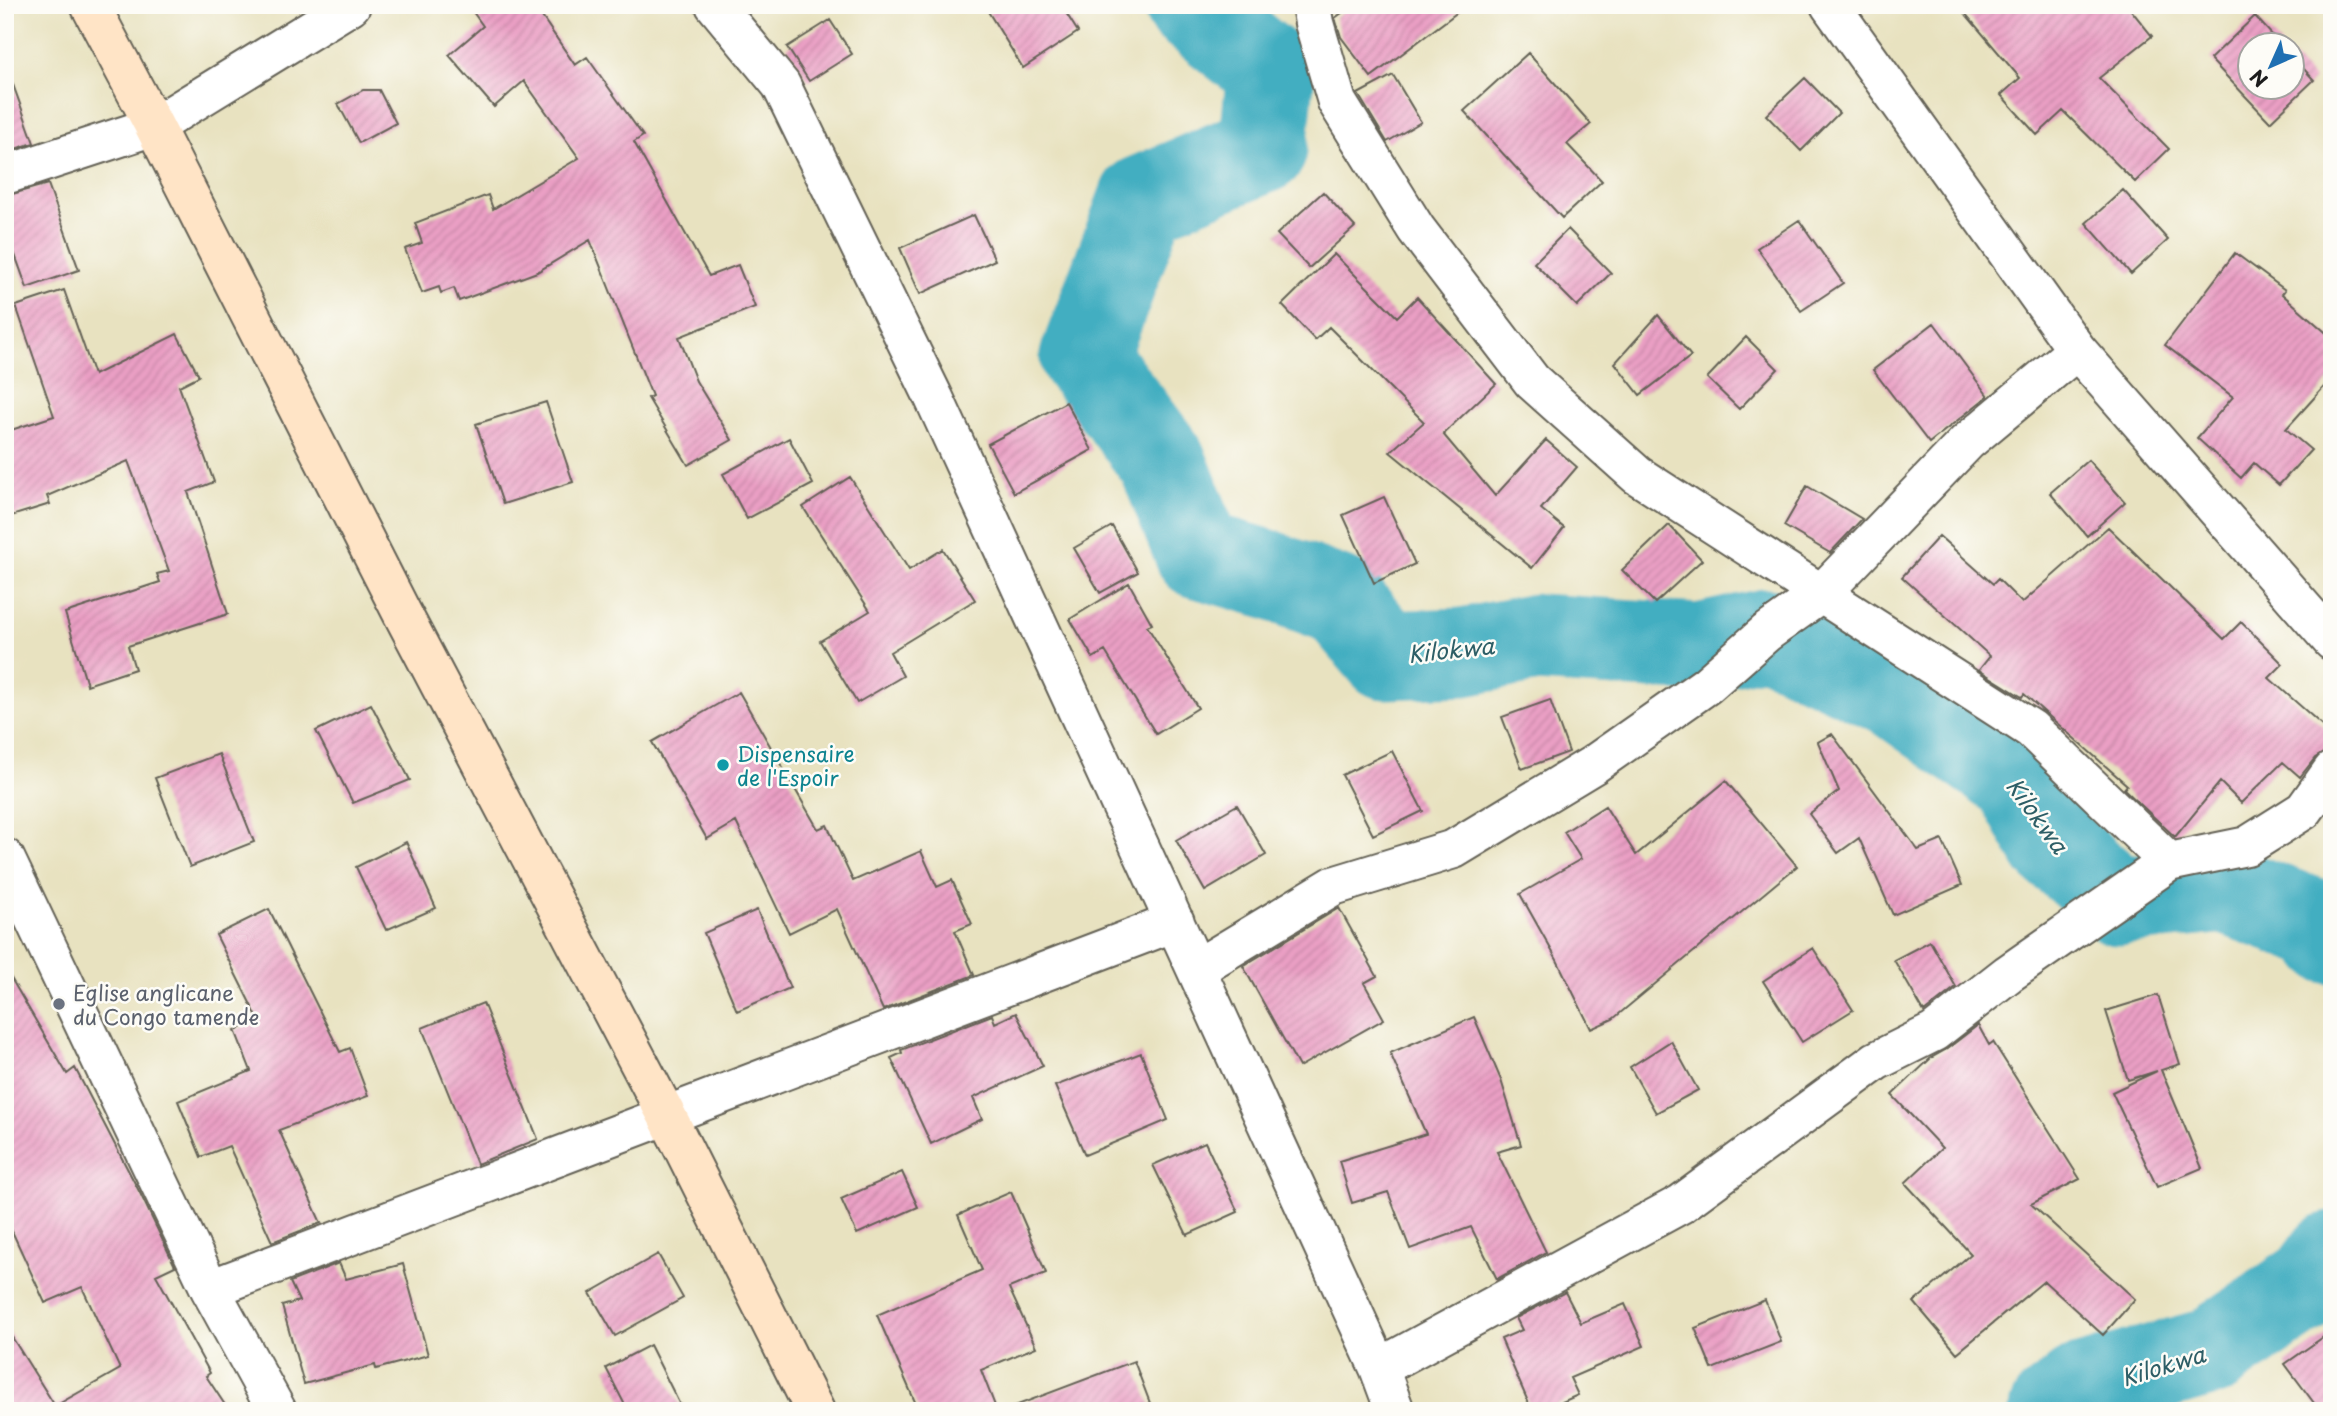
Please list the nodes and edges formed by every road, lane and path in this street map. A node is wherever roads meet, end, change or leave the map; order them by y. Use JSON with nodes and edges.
{"nodes":[{"id":1,"x":90,"y":5,"type":"edge"},
{"id":2,"x":351,"y":5,"type":"edge"},
{"id":3,"x":715,"y":5,"type":"edge"},
{"id":4,"x":1311,"y":5,"type":"edge"},
{"id":5,"x":1830,"y":5,"type":"edge"},
{"id":6,"x":154,"y":126,"type":"junction"},
{"id":7,"x":5,"y":175,"type":"edge"},
{"id":8,"x":2077,"y":350,"type":"junction"},
{"id":9,"x":1822,"y":593,"type":"junction"},
{"id":10,"x":2332,"y":641,"type":"edge"},
{"id":11,"x":2332,"y":771,"type":"edge"},
{"id":12,"x":5,"y":858,"type":"edge"},
{"id":13,"x":2169,"y":862,"type":"junction"},
{"id":14,"x":1175,"y":922,"type":"junction"},
{"id":15,"x":1196,"y":969,"type":"junction"},
{"id":16,"x":667,"y":1116,"type":"junction"},
{"id":17,"x":210,"y":1289,"type":"junction"},
{"id":18,"x":1379,"y":1368,"type":"junction"},
{"id":19,"x":278,"y":1411,"type":"edge"},
{"id":20,"x":815,"y":1411,"type":"edge"},
{"id":21,"x":1395,"y":1411,"type":"edge"}],
"edges":[{"from":1,"to":6,"type":"street"},
{"from":2,"to":6,"type":"street"},
{"from":3,"to":14,"type":"street"},
{"from":4,"to":9,"type":"street"},
{"from":5,"to":8,"type":"street"},
{"from":6,"to":7,"type":"street"},
{"from":6,"to":16,"type":"street"},
{"from":8,"to":9,"type":"street"},
{"from":8,"to":10,"type":"street"},
{"from":9,"to":13,"type":"street"},
{"from":9,"to":15,"type":"street"},
{"from":11,"to":13,"type":"street"},
{"from":12,"to":17,"type":"street"},
{"from":13,"to":18,"type":"street"},
{"from":14,"to":15,"type":"street"},
{"from":14,"to":16,"type":"street"},
{"from":15,"to":18,"type":"street"},
{"from":16,"to":17,"type":"street"},
{"from":16,"to":20,"type":"street"},
{"from":17,"to":19,"type":"street"},
{"from":18,"to":21,"type":"street"}]}
